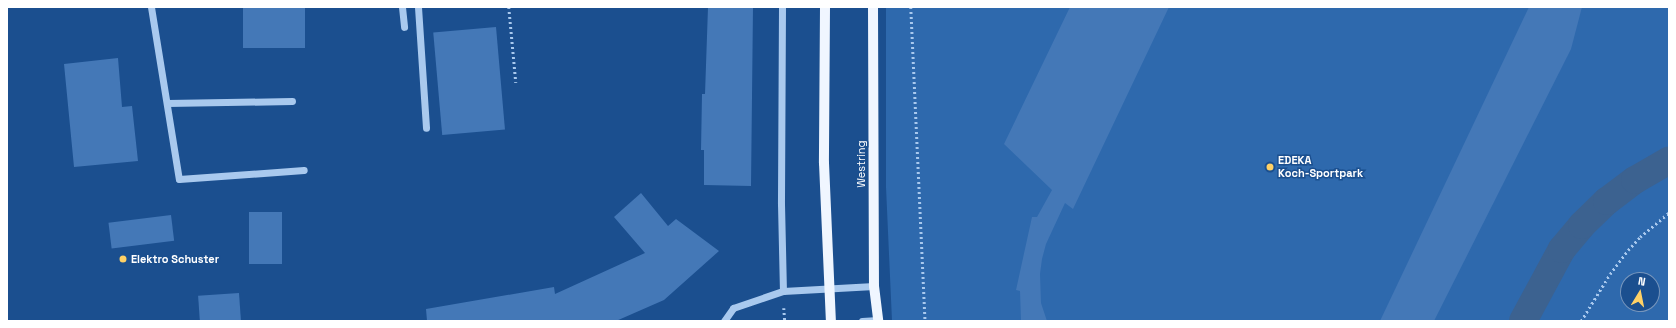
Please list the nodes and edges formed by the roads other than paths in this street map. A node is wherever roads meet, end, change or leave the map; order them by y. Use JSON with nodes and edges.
{"nodes":[{"id":1,"x":151,"y":7,"type":"edge"},
{"id":2,"x":402,"y":7,"type":"edge"},
{"id":3,"x":418,"y":7,"type":"edge"},
{"id":4,"x":782,"y":7,"type":"edge"},
{"id":5,"x":825,"y":7,"type":"edge"},
{"id":6,"x":873,"y":7,"type":"edge"},
{"id":7,"x":404,"y":27,"type":"dead end"},
{"id":8,"x":292,"y":101,"type":"dead end"},
{"id":9,"x":167,"y":103,"type":"junction"},
{"id":10,"x":426,"y":128,"type":"dead end"},
{"id":11,"x":304,"y":170,"type":"dead end"},
{"id":12,"x":874,"y":286,"type":"junction"},
{"id":13,"x":829,"y":288,"type":"junction"},
{"id":14,"x":783,"y":291,"type":"junction"},
{"id":15,"x":878,"y":320,"type":"edge"},
{"id":16,"x":724,"y":321,"type":"edge"},
{"id":17,"x":831,"y":321,"type":"edge"},
{"id":18,"x":862,"y":321,"type":"edge"}],
"edges":[{"from":1,"to":9,"type":"street"},
{"from":2,"to":7,"type":"street"},
{"from":3,"to":10,"type":"street"},
{"from":4,"to":14,"type":"street"},
{"from":5,"to":13,"type":"main road"},
{"from":6,"to":12,"type":"main road","name":"Westring"},
{"from":8,"to":9,"type":"street"},
{"from":9,"to":11,"type":"street"},
{"from":12,"to":13,"type":"street"},
{"from":12,"to":15,"type":"main road","name":"Westring"},
{"from":13,"to":14,"type":"street"},
{"from":13,"to":17,"type":"main road"},
{"from":14,"to":16,"type":"street"},
{"from":15,"to":18,"type":"street"}]}
